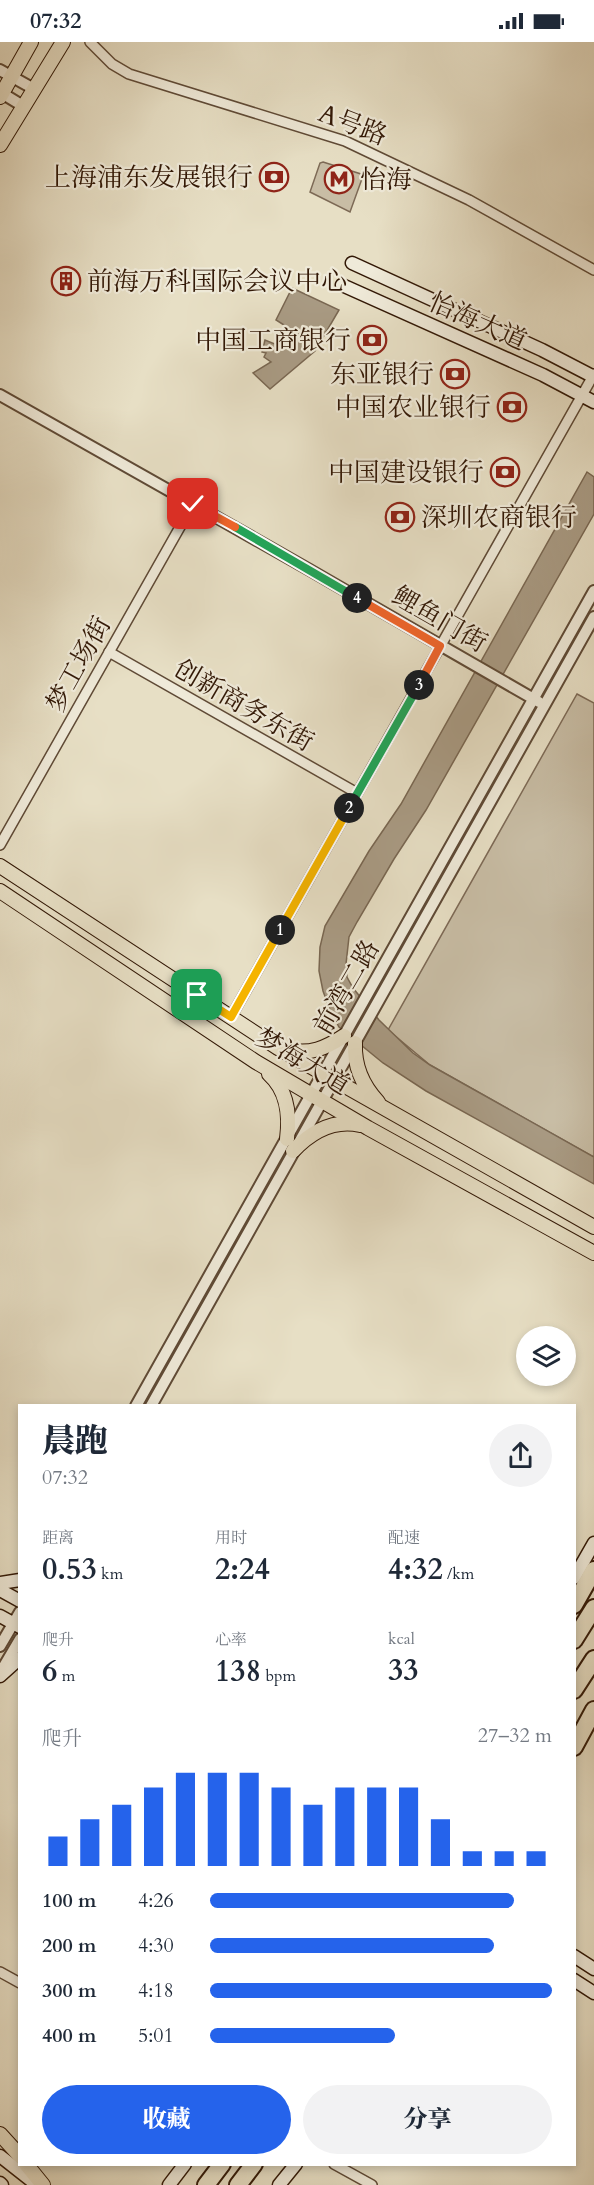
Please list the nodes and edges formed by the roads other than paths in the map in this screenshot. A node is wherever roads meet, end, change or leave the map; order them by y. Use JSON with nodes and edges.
{"nodes":[{"id":1,"x":31,"y":42,"type":"edge"},
{"id":2,"x":63,"y":42,"type":"edge"},
{"id":3,"x":90,"y":42,"type":"edge"},
{"id":4,"x":6,"y":73,"type":"edge"},
{"id":5,"x":34,"y":89,"type":"junction"},
{"id":6,"x":1,"y":94,"type":"edge"},
{"id":7,"x":23,"y":106,"type":"junction"},
{"id":8,"x":0,"y":145,"type":"edge"},
{"id":9,"x":352,"y":263,"type":"dead end"},
{"id":10,"x":594,"y":270,"type":"edge"},
{"id":11,"x":342,"y":285,"type":"dead end"},
{"id":12,"x":594,"y":376,"type":"edge"},
{"id":13,"x":0,"y":395,"type":"edge"},
{"id":14,"x":582,"y":395,"type":"junction"},
{"id":15,"x":594,"y":402,"type":"edge"},
{"id":16,"x":193,"y":504,"type":"junction"},
{"id":17,"x":594,"y":591,"type":"edge"},
{"id":18,"x":594,"y":617,"type":"edge"},
{"id":19,"x":440,"y":646,"type":"junction"},
{"id":20,"x":109,"y":652,"type":"junction"},
{"id":21,"x":539,"y":702,"type":"junction"},
{"id":22,"x":357,"y":793,"type":"junction"},
{"id":23,"x":0,"y":846,"type":"edge"},
{"id":24,"x":0,"y":866,"type":"edge"},
{"id":25,"x":0,"y":891,"type":"edge"},
{"id":26,"x":231,"y":1017,"type":"junction"},
{"id":27,"x":350,"y":1040,"type":"junction"},
{"id":28,"x":278,"y":1048,"type":"junction"},
{"id":29,"x":256,"y":1062,"type":"junction"},
{"id":30,"x":327,"y":1077,"type":"junction"},
{"id":31,"x":316,"y":1098,"type":"junction"},
{"id":32,"x":391,"y":1113,"type":"junction"},
{"id":33,"x":368,"y":1128,"type":"junction"},
{"id":34,"x":290,"y":1145,"type":"junction"},
{"id":35,"x":594,"y":1227,"type":"edge"},
{"id":36,"x":594,"y":1253,"type":"edge"},
{"id":37,"x":137,"y":1404,"type":"edge"},
{"id":38,"x":152,"y":1404,"type":"edge"},
{"id":39,"x":594,"y":1543,"type":"edge"},
{"id":40,"x":586,"y":1575,"type":"edge"},
{"id":41,"x":18,"y":1580,"type":"edge"},
{"id":42,"x":0,"y":1583,"type":"edge"},
{"id":43,"x":0,"y":1590,"type":"edge"},
{"id":44,"x":18,"y":1600,"type":"edge"},
{"id":45,"x":576,"y":1600,"type":"edge"},
{"id":46,"x":594,"y":1608,"type":"edge"},
{"id":47,"x":0,"y":1616,"type":"edge"},
{"id":48,"x":17,"y":1621,"type":"edge"},
{"id":49,"x":576,"y":1637,"type":"edge"},
{"id":50,"x":18,"y":1643,"type":"edge"},
{"id":51,"x":0,"y":1646,"type":"edge"},
{"id":52,"x":594,"y":1659,"type":"edge"},
{"id":53,"x":18,"y":1660,"type":"edge"},
{"id":54,"x":0,"y":1675,"type":"edge"},
{"id":55,"x":576,"y":1687,"type":"edge"},
{"id":56,"x":594,"y":1710,"type":"edge"},
{"id":57,"x":594,"y":1720,"type":"edge"},
{"id":58,"x":576,"y":1743,"type":"edge"},
{"id":59,"x":576,"y":1748,"type":"edge"},
{"id":60,"x":576,"y":1957,"type":"edge"},
{"id":61,"x":594,"y":1969,"type":"edge"},
{"id":62,"x":0,"y":1972,"type":"edge"},
{"id":63,"x":576,"y":1981,"type":"edge"},
{"id":64,"x":18,"y":1982,"type":"edge"},
{"id":65,"x":594,"y":1993,"type":"edge"},
{"id":66,"x":0,"y":2134,"type":"edge"},
{"id":67,"x":18,"y":2154,"type":"edge"},
{"id":68,"x":0,"y":2156,"type":"edge"},
{"id":69,"x":28,"y":2166,"type":"edge"},
{"id":70,"x":183,"y":2166,"type":"edge"},
{"id":71,"x":220,"y":2166,"type":"edge"},
{"id":72,"x":252,"y":2166,"type":"edge"},
{"id":73,"x":294,"y":2166,"type":"edge"},
{"id":74,"x":338,"y":2166,"type":"edge"},
{"id":75,"x":37,"y":2185,"type":"edge"},
{"id":76,"x":43,"y":2185,"type":"edge"},
{"id":77,"x":169,"y":2185,"type":"edge"},
{"id":78,"x":206,"y":2185,"type":"edge"},
{"id":79,"x":238,"y":2185,"type":"edge"},
{"id":80,"x":279,"y":2185,"type":"edge"},
{"id":81,"x":372,"y":2185,"type":"edge"}],
"edges":[{"from":1,"to":4,"type":"main road"},
{"from":2,"to":5,"type":"main road"},
{"from":3,"to":10,"type":"street","name":"A号路"},
{"from":4,"to":5,"type":"street"},
{"from":4,"to":6,"type":"main road"},
{"from":5,"to":7,"type":"main road"},
{"from":6,"to":7,"type":"street"},
{"from":7,"to":8,"type":"main road"},
{"from":9,"to":12,"type":"main road","name":"怡海大道"},
{"from":11,"to":14,"type":"main road","name":"怡海大道"},
{"from":12,"to":14,"type":"street"},
{"from":13,"to":16,"type":"street","name":"鲤鱼门街"},
{"from":14,"to":15,"type":"main road","name":"怡海大道"},
{"from":14,"to":19,"type":"street"},
{"from":16,"to":19,"type":"street","name":"鲤鱼门街"},
{"from":16,"to":20,"type":"street","name":"梦工场街"},
{"from":17,"to":21,"type":"street","name":"前湾二路"},
{"from":18,"to":21,"type":"street","name":"前湾二路"},
{"from":19,"to":21,"type":"street","name":"鲤鱼门街"},
{"from":19,"to":22,"type":"street"},
{"from":20,"to":22,"type":"street","name":"创新商务东街"},
{"from":20,"to":23,"type":"street","name":"梦工场街"},
{"from":21,"to":27,"type":"street","name":"前湾二路"},
{"from":21,"to":27,"type":"street","name":"前湾二路"},
{"from":22,"to":26,"type":"street"},
{"from":24,"to":26,"type":"main road","name":"梦海大道"},
{"from":25,"to":29,"type":"main road","name":"梦海大道"},
{"from":26,"to":28,"type":"main road","name":"梦海大道"},
{"from":27,"to":28,"type":"main road"},
{"from":27,"to":30,"type":"street","name":"前湾二路"},
{"from":27,"to":32,"type":"main road"},
{"from":28,"to":30,"type":"main road","name":"梦海大道"},
{"from":29,"to":31,"type":"main road","name":"梦海大道"},
{"from":29,"to":34,"type":"main road"},
{"from":30,"to":31,"type":"street","name":"前湾二路"},
{"from":30,"to":32,"type":"main road","name":"梦海大道"},
{"from":31,"to":33,"type":"main road","name":"梦海大道"},
{"from":31,"to":34,"type":"street","name":"前湾二路"},
{"from":32,"to":35,"type":"main road","name":"梦海大道"},
{"from":33,"to":34,"type":"main road"},
{"from":33,"to":36,"type":"main road","name":"梦海大道"},
{"from":34,"to":37,"type":"street","name":"前湾二路"},
{"from":34,"to":38,"type":"street","name":"前湾二路"},
{"from":39,"to":40,"type":"main road"},
{"from":40,"to":45,"type":"highway"},
{"from":41,"to":42,"type":"main road"},
{"from":43,"to":44,"type":"main road"},
{"from":46,"to":49,"type":"highway"},
{"from":47,"to":48,"type":"main road"},
{"from":48,"to":51,"type":"street"},
{"from":50,"to":54,"type":"street"},
{"from":52,"to":55,"type":"highway"},
{"from":53,"to":54,"type":"main road"},
{"from":56,"to":58,"type":"highway"},
{"from":57,"to":59,"type":"main road"},
{"from":60,"to":61,"type":"main road"},
{"from":62,"to":64,"type":"street"},
{"from":63,"to":65,"type":"main road"},
{"from":66,"to":67,"type":"main road"},
{"from":68,"to":75,"type":"main road"},
{"from":69,"to":76,"type":"main road"},
{"from":70,"to":77,"type":"main road"},
{"from":71,"to":78,"type":"highway"},
{"from":72,"to":79,"type":"highway"},
{"from":73,"to":80,"type":"main road"},
{"from":74,"to":81,"type":"street"}]}
